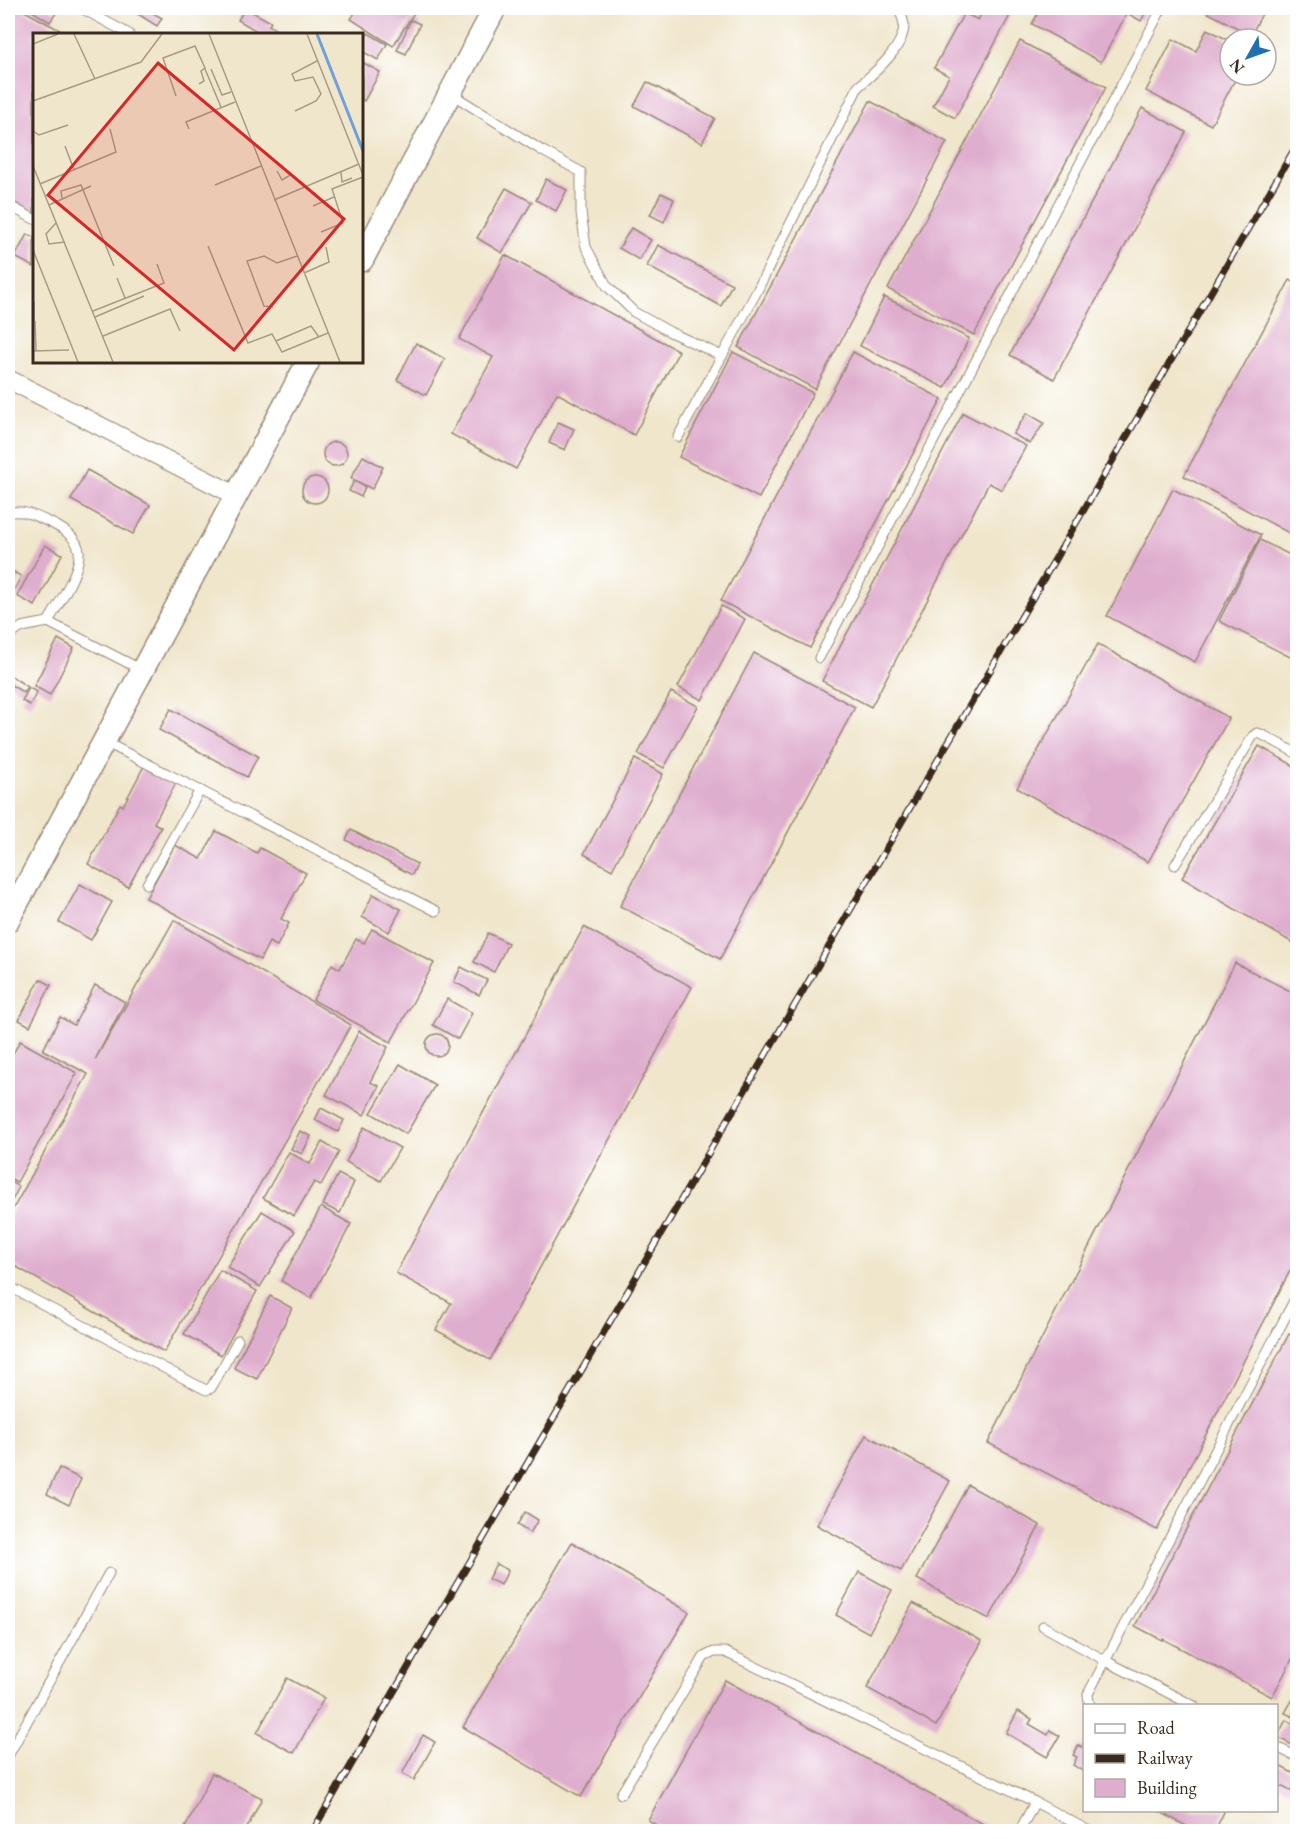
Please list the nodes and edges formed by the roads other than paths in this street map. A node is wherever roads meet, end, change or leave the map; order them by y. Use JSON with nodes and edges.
{"nodes":[{"id":1,"x":81,"y":8,"type":"edge"},
{"id":2,"x":495,"y":8,"type":"edge"},
{"id":3,"x":898,"y":8,"type":"edge"},
{"id":4,"x":1162,"y":8,"type":"edge"},
{"id":5,"x":127,"y":33,"type":"edge"},
{"id":6,"x":450,"y":93,"type":"junction"},
{"id":7,"x":8,"y":205,"type":"edge"},
{"id":8,"x":33,"y":218,"type":"edge"},
{"id":9,"x":363,"y":258,"type":"edge"},
{"id":10,"x":722,"y":356,"type":"junction"},
{"id":11,"x":307,"y":363,"type":"edge"},
{"id":12,"x":8,"y":379,"type":"edge"},
{"id":13,"x":678,"y":437,"type":"dead end"},
{"id":14,"x":237,"y":496,"type":"junction"},
{"id":15,"x":8,"y":513,"type":"edge"},
{"id":16,"x":48,"y":622,"type":"junction"},
{"id":17,"x":9,"y":635,"type":"dead end"},
{"id":18,"x":819,"y":658,"type":"dead end"},
{"id":19,"x":142,"y":670,"type":"junction"},
{"id":20,"x":103,"y":740,"type":"junction"},
{"id":21,"x":1298,"y":754,"type":"edge"},
{"id":22,"x":200,"y":790,"type":"junction"},
{"id":23,"x":1175,"y":865,"type":"dead end"},
{"id":24,"x":147,"y":884,"type":"dead end"},
{"id":25,"x":436,"y":911,"type":"dead end"},
{"id":26,"x":8,"y":920,"type":"edge"},
{"id":27,"x":8,"y":1286,"type":"edge"},
{"id":28,"x":1298,"y":1293,"type":"edge"},
{"id":29,"x":238,"y":1340,"type":"dead end"},
{"id":30,"x":109,"y":1573,"type":"dead end"},
{"id":31,"x":1043,"y":1626,"type":"dead end"},
{"id":32,"x":1106,"y":1661,"type":"junction"},
{"id":33,"x":1090,"y":1704,"type":"edge"},
{"id":34,"x":1190,"y":1704,"type":"edge"},
{"id":35,"x":1278,"y":1748,"type":"edge"},
{"id":36,"x":8,"y":1756,"type":"edge"},
{"id":37,"x":1298,"y":1756,"type":"edge"},
{"id":38,"x":621,"y":1794,"type":"dead end"},
{"id":39,"x":1035,"y":1802,"type":"junction"},
{"id":40,"x":1019,"y":1832,"type":"edge"},
{"id":41,"x":1091,"y":1832,"type":"edge"}],
"edges":[{"from":1,"to":5,"type":"lane"},
{"from":2,"to":6,"type":"street"},
{"from":3,"to":10,"type":"lane"},
{"from":4,"to":18,"type":"lane"},
{"from":6,"to":9,"type":"street"},
{"from":6,"to":10,"type":"lane"},
{"from":7,"to":8,"type":"lane"},
{"from":10,"to":13,"type":"lane"},
{"from":11,"to":14,"type":"street"},
{"from":12,"to":14,"type":"street"},
{"from":14,"to":19,"type":"street"},
{"from":15,"to":16,"type":"lane"},
{"from":16,"to":17,"type":"lane"},
{"from":16,"to":19,"type":"lane"},
{"from":19,"to":20,"type":"street"},
{"from":20,"to":22,"type":"lane"},
{"from":20,"to":26,"type":"street"},
{"from":21,"to":23,"type":"lane"},
{"from":22,"to":24,"type":"lane"},
{"from":22,"to":25,"type":"lane"},
{"from":27,"to":29,"type":"lane"},
{"from":28,"to":32,"type":"lane"},
{"from":30,"to":36,"type":"lane"},
{"from":31,"to":32,"type":"lane"},
{"from":32,"to":33,"type":"lane"},
{"from":32,"to":34,"type":"lane"},
{"from":35,"to":37,"type":"lane"},
{"from":38,"to":39,"type":"lane"},
{"from":39,"to":40,"type":"lane"},
{"from":39,"to":41,"type":"lane"}]}
